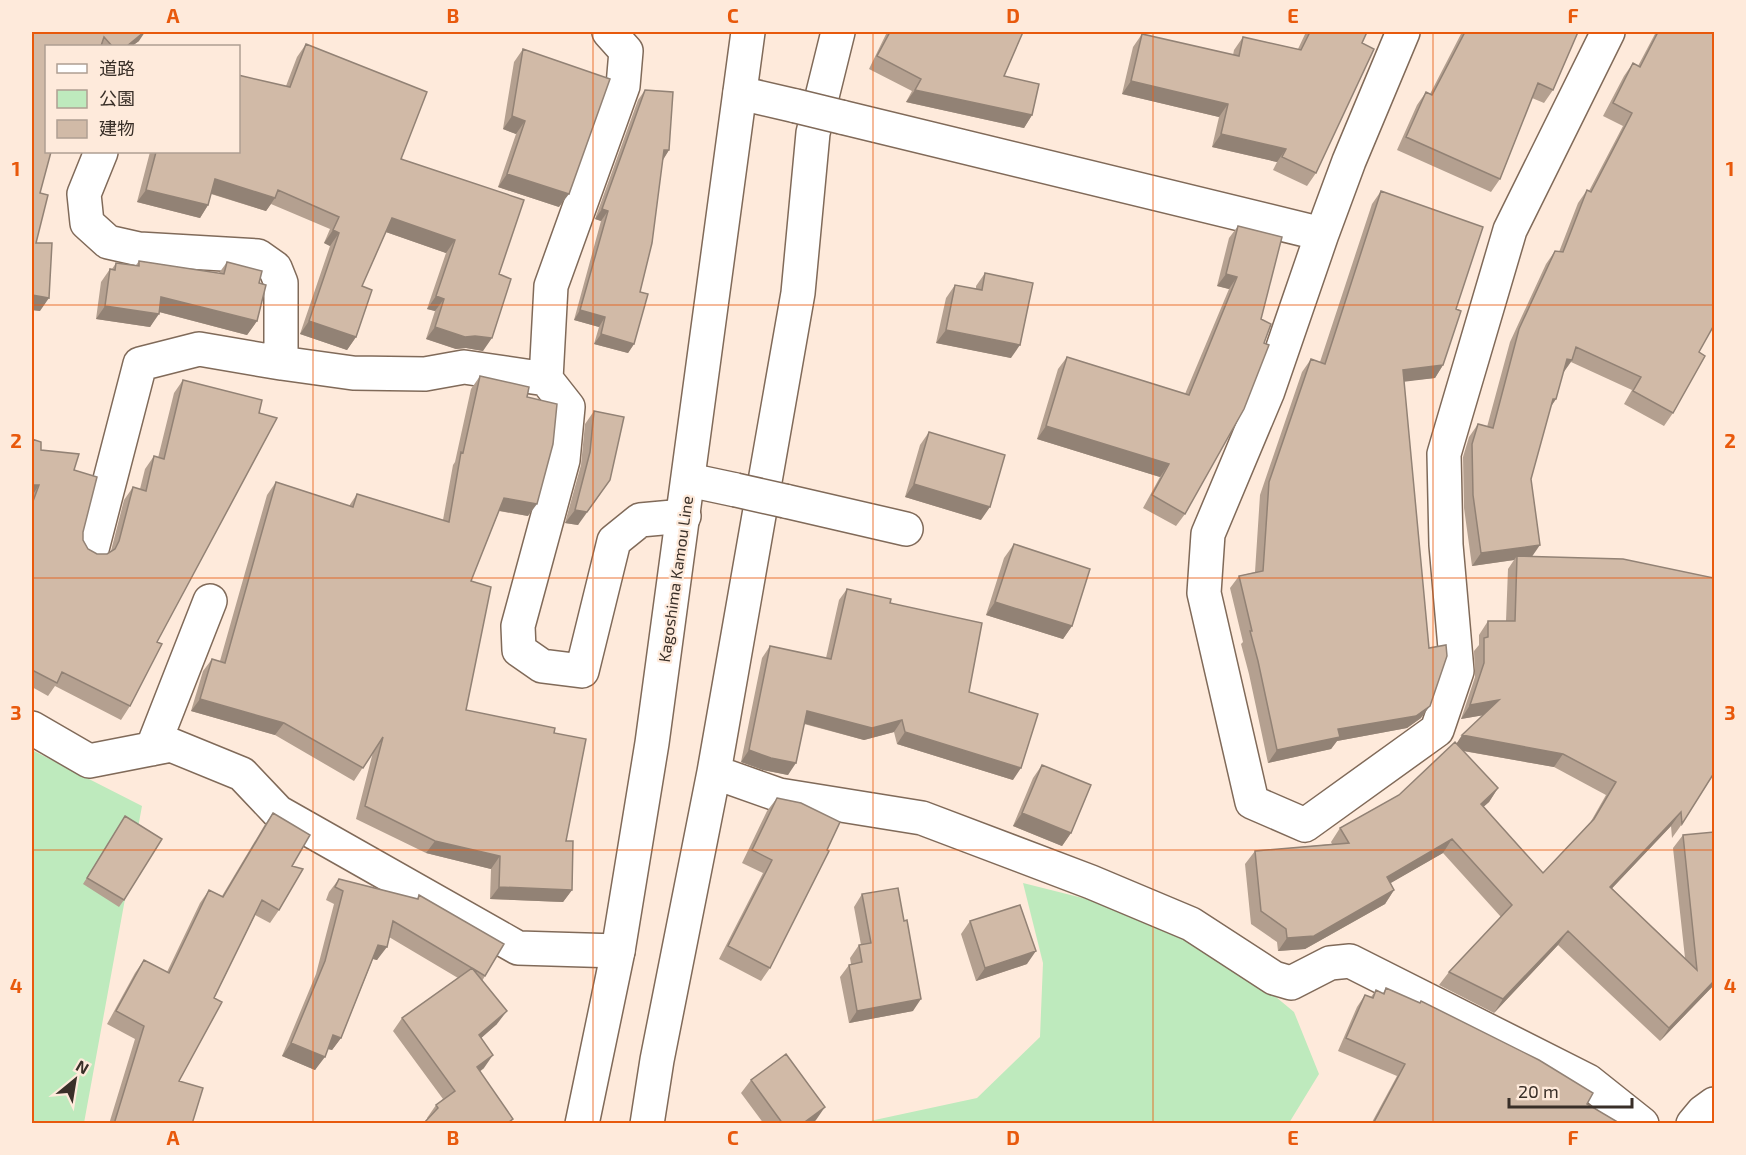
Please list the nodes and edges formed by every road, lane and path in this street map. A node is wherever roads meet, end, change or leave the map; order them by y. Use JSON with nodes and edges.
{"nodes":[{"id":1,"x":609,"y":32,"type":"edge"},
{"id":2,"x":748,"y":32,"type":"edge"},
{"id":3,"x":838,"y":32,"type":"edge"},
{"id":4,"x":1404,"y":32,"type":"edge"},
{"id":5,"x":1608,"y":32,"type":"edge"},
{"id":6,"x":740,"y":93,"type":"junction"},
{"id":7,"x":101,"y":153,"type":"edge"},
{"id":8,"x":1322,"y":234,"type":"junction"},
{"id":9,"x":281,"y":363,"type":"junction"},
{"id":10,"x":546,"y":379,"type":"junction"},
{"id":11,"x":689,"y":480,"type":"junction"},
{"id":12,"x":684,"y":516,"type":"junction"},
{"id":13,"x":906,"y":529,"type":"dead end"},
{"id":14,"x":92,"y":549,"type":"edge"},
{"id":15,"x":210,"y":601,"type":"dead end"},
{"id":16,"x":32,"y":728,"type":"edge"},
{"id":17,"x":152,"y":749,"type":"junction"},
{"id":18,"x":714,"y":772,"type":"junction"},
{"id":19,"x":618,"y":951,"type":"junction"},
{"id":20,"x":1714,"y":1104,"type":"edge"},
{"id":21,"x":582,"y":1124,"type":"edge"},
{"id":22,"x":647,"y":1124,"type":"edge"},
{"id":23,"x":1642,"y":1124,"type":"edge"},
{"id":24,"x":1693,"y":1124,"type":"edge"}],
"edges":[{"from":1,"to":10,"type":"street"},
{"from":2,"to":6,"type":"street","name":"Kagoshima Kamou Line"},
{"from":3,"to":18,"type":"street"},
{"from":4,"to":8,"type":"street"},
{"from":5,"to":8,"type":"street"},
{"from":6,"to":8,"type":"street","bridge":true},
{"from":6,"to":11,"type":"street","name":"Kagoshima Kamou Line"},
{"from":7,"to":9,"type":"street"},
{"from":9,"to":10,"type":"street"},
{"from":9,"to":14,"type":"street"},
{"from":10,"to":12,"type":"street"},
{"from":11,"to":12,"type":"street","name":"Kagoshima Kamou Line"},
{"from":11,"to":13,"type":"street","bridge":true},
{"from":12,"to":19,"type":"street","name":"Kagoshima Kamou Line"},
{"from":15,"to":17,"type":"street"},
{"from":16,"to":17,"type":"street"},
{"from":17,"to":19,"type":"street"},
{"from":18,"to":22,"type":"street"},
{"from":18,"to":23,"type":"street"},
{"from":19,"to":21,"type":"street","name":"Kagoshima Kamou Line"},
{"from":20,"to":24,"type":"street"}]}
